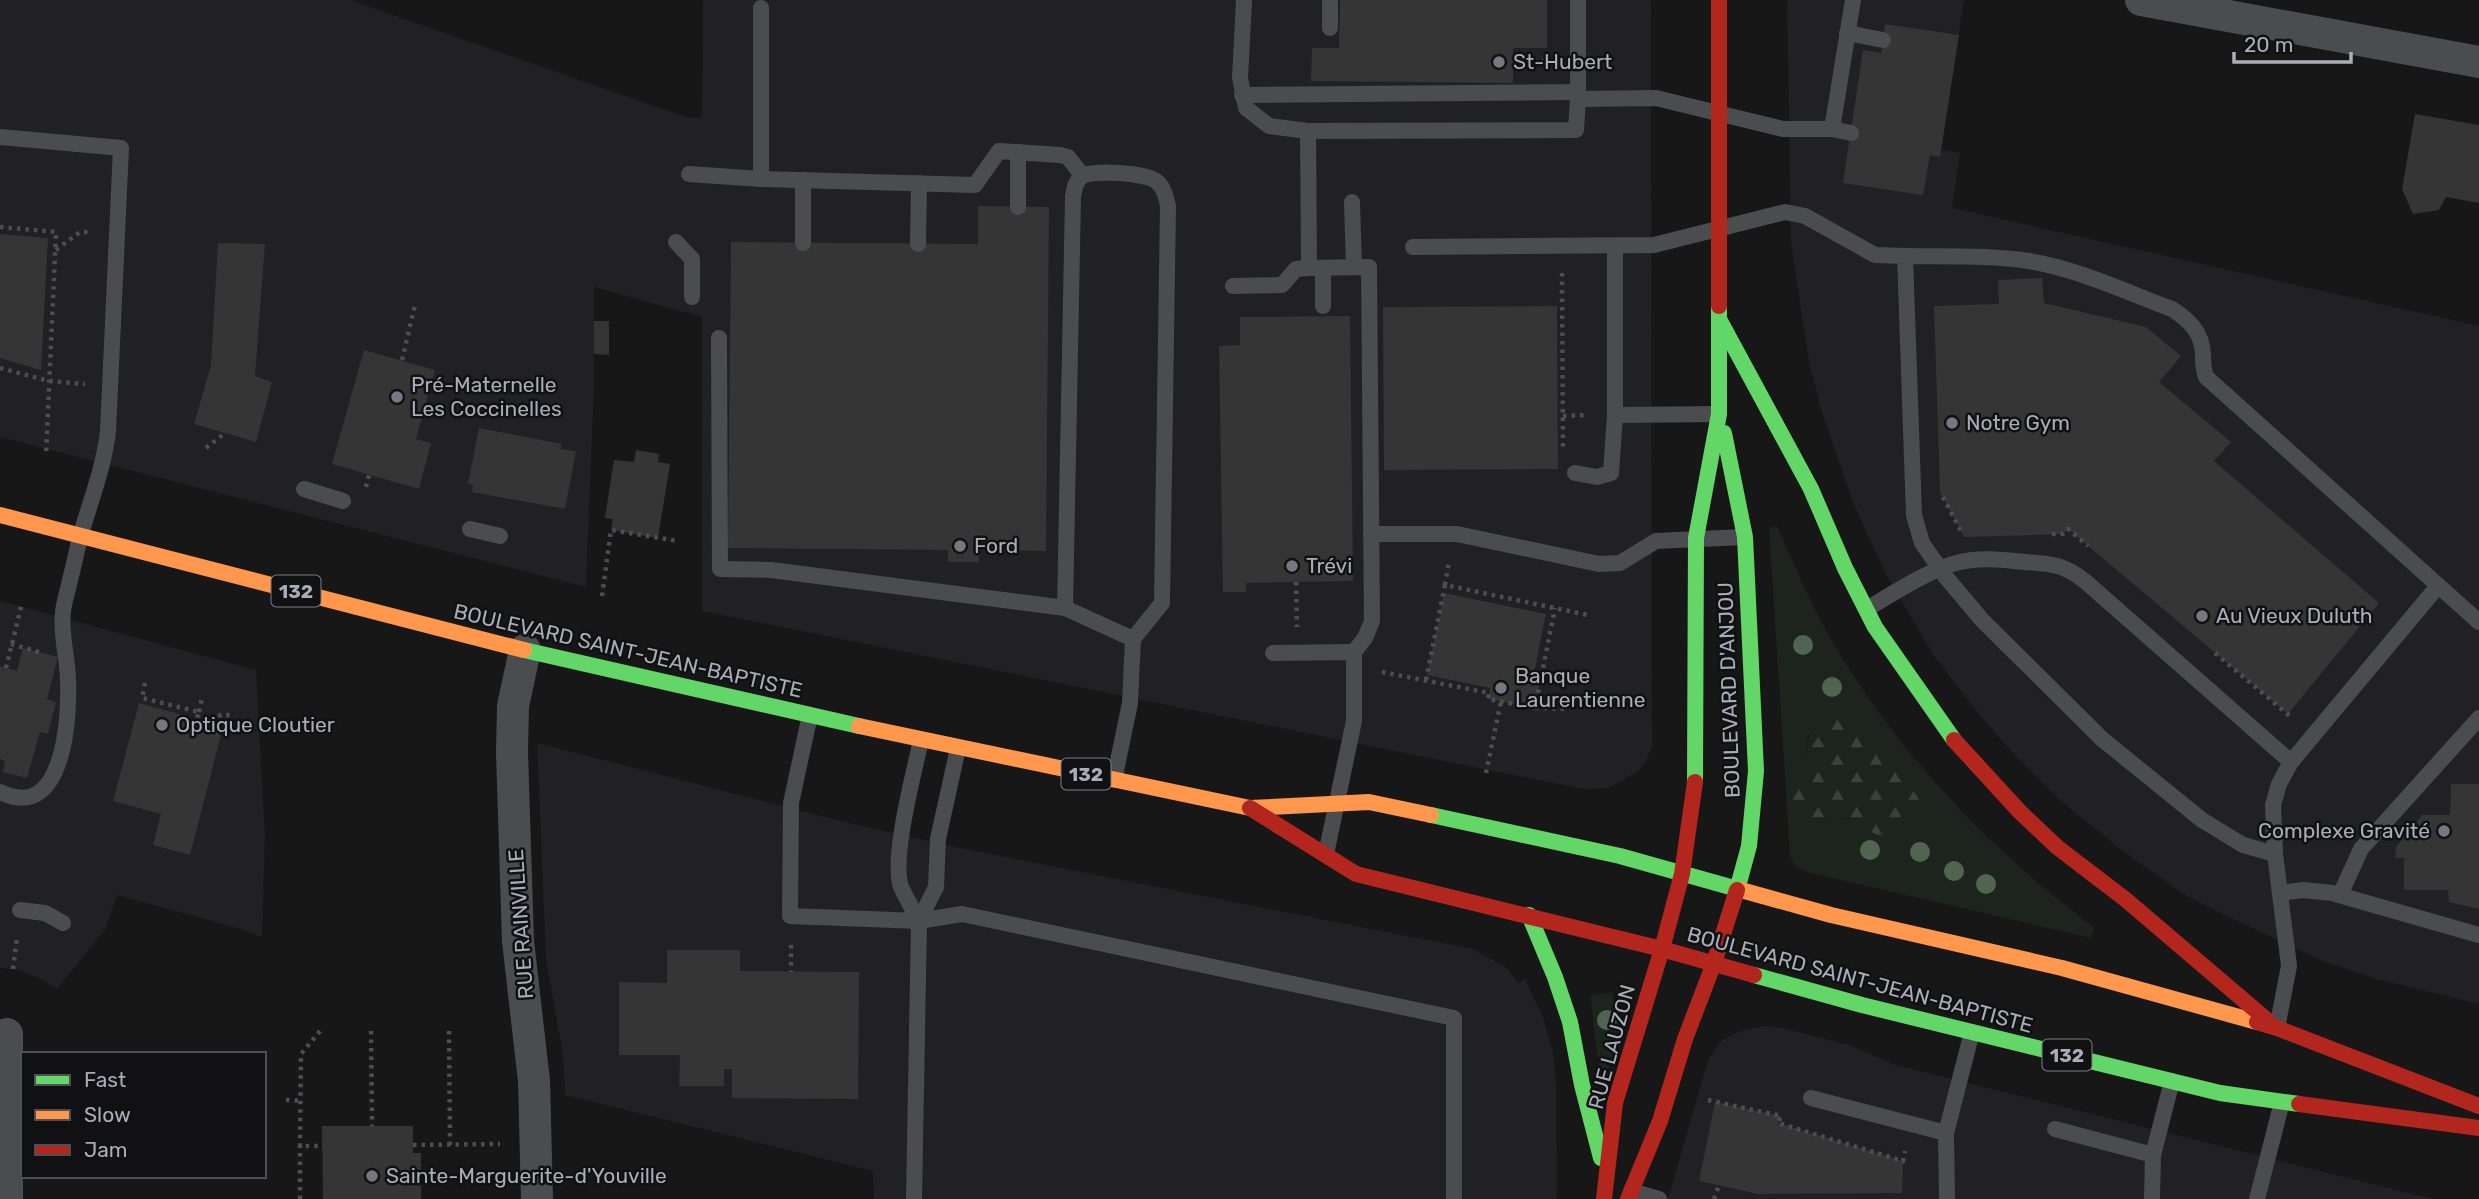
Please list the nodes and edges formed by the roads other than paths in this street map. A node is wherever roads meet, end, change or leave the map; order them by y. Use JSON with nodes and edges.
{"nodes":[{"id":1,"x":1244,"y":0,"type":"edge"},
{"id":2,"x":1331,"y":0,"type":"edge"},
{"id":3,"x":1578,"y":0,"type":"edge"},
{"id":4,"x":1719,"y":0,"type":"edge"},
{"id":5,"x":1853,"y":0,"type":"edge"},
{"id":6,"x":2141,"y":0,"type":"edge"},
{"id":7,"x":761,"y":8,"type":"dead end"},
{"id":8,"x":1330,"y":28,"type":"dead end"},
{"id":9,"x":1847,"y":33,"type":"junction"},
{"id":10,"x":1883,"y":40,"type":"dead end"},
{"id":11,"x":2479,"y":62,"type":"edge"},
{"id":12,"x":1242,"y":95,"type":"junction"},
{"id":13,"x":1578,"y":95,"type":"junction"},
{"id":14,"x":1719,"y":113,"type":"junction"},
{"id":15,"x":1832,"y":129,"type":"junction"},
{"id":16,"x":1308,"y":131,"type":"junction"},
{"id":17,"x":1851,"y":133,"type":"dead end"},
{"id":18,"x":0,"y":137,"type":"edge"},
{"id":19,"x":1018,"y":152,"type":"junction"},
{"id":20,"x":689,"y":174,"type":"dead end"},
{"id":21,"x":1082,"y":175,"type":"junction"},
{"id":22,"x":761,"y":179,"type":"junction"},
{"id":23,"x":803,"y":180,"type":"junction"},
{"id":24,"x":919,"y":183,"type":"junction"},
{"id":25,"x":1352,"y":202,"type":"dead end"},
{"id":26,"x":1018,"y":207,"type":"dead end"},
{"id":27,"x":1719,"y":228,"type":"junction"},
{"id":28,"x":676,"y":242,"type":"dead end"},
{"id":29,"x":803,"y":243,"type":"dead end"},
{"id":30,"x":918,"y":244,"type":"dead end"},
{"id":31,"x":1413,"y":247,"type":"dead end"},
{"id":32,"x":1615,"y":247,"type":"junction"},
{"id":33,"x":1905,"y":256,"type":"junction"},
{"id":34,"x":1354,"y":267,"type":"junction"},
{"id":35,"x":1316,"y":268,"type":"junction"},
{"id":36,"x":1233,"y":286,"type":"dead end"},
{"id":37,"x":692,"y":297,"type":"dead end"},
{"id":38,"x":1323,"y":306,"type":"dead end"},
{"id":39,"x":1719,"y":320,"type":"junction"},
{"id":40,"x":719,"y":338,"type":"dead end"},
{"id":41,"x":1719,"y":414,"type":"junction"},
{"id":42,"x":1615,"y":415,"type":"junction"},
{"id":43,"x":1575,"y":473,"type":"dead end"},
{"id":44,"x":304,"y":489,"type":"dead end"},
{"id":45,"x":343,"y":500,"type":"dead end"},
{"id":46,"x":0,"y":514,"type":"edge"},
{"id":47,"x":470,"y":528,"type":"dead end"},
{"id":48,"x":1371,"y":534,"type":"junction"},
{"id":49,"x":81,"y":535,"type":"junction"},
{"id":50,"x":500,"y":536,"type":"dead end"},
{"id":51,"x":1745,"y":537,"type":"junction"},
{"id":52,"x":1696,"y":538,"type":"junction"},
{"id":53,"x":1940,"y":569,"type":"junction"},
{"id":54,"x":2438,"y":586,"type":"junction"},
{"id":55,"x":1065,"y":608,"type":"junction"},
{"id":56,"x":1867,"y":609,"type":"junction"},
{"id":57,"x":2479,"y":622,"type":"edge"},
{"id":58,"x":1133,"y":639,"type":"junction"},
{"id":59,"x":525,"y":650,"type":"junction"},
{"id":60,"x":1273,"y":653,"type":"dead end"},
{"id":61,"x":1354,"y":653,"type":"junction"},
{"id":62,"x":810,"y":715,"type":"junction"},
{"id":63,"x":2479,"y":718,"type":"edge"},
{"id":64,"x":921,"y":740,"type":"junction"},
{"id":65,"x":958,"y":748,"type":"junction"},
{"id":66,"x":2291,"y":762,"type":"junction"},
{"id":67,"x":1114,"y":780,"type":"junction"},
{"id":68,"x":0,"y":792,"type":"edge"},
{"id":69,"x":1336,"y":803,"type":"junction"},
{"id":70,"x":1250,"y":808,"type":"junction"},
{"id":71,"x":1325,"y":854,"type":"junction"},
{"id":72,"x":2275,"y":854,"type":"junction"},
{"id":73,"x":1682,"y":874,"type":"junction"},
{"id":74,"x":1738,"y":888,"type":"junction"},
{"id":75,"x":2280,"y":892,"type":"junction"},
{"id":76,"x":2340,"y":895,"type":"junction"},
{"id":77,"x":20,"y":910,"type":"dead end"},
{"id":78,"x":1530,"y":915,"type":"junction"},
{"id":79,"x":919,"y":921,"type":"junction"},
{"id":80,"x":63,"y":923,"type":"dead end"},
{"id":81,"x":2479,"y":935,"type":"edge"},
{"id":82,"x":1662,"y":949,"type":"junction"},
{"id":83,"x":1714,"y":963,"type":"junction"},
{"id":84,"x":2277,"y":1028,"type":"junction"},
{"id":85,"x":1972,"y":1032,"type":"junction"},
{"id":86,"x":7,"y":1034,"type":"dead end"},
{"id":87,"x":2172,"y":1081,"type":"junction"},
{"id":88,"x":1811,"y":1098,"type":"dead end"},
{"id":89,"x":2282,"y":1102,"type":"junction"},
{"id":90,"x":2479,"y":1106,"type":"edge"},
{"id":91,"x":2479,"y":1128,"type":"edge"},
{"id":92,"x":2055,"y":1129,"type":"dead end"},
{"id":93,"x":1946,"y":1133,"type":"junction"},
{"id":94,"x":2153,"y":1155,"type":"junction"},
{"id":95,"x":1606,"y":1179,"type":"junction"},
{"id":96,"x":1630,"y":1195,"type":"edge"},
{"id":97,"x":7,"y":1199,"type":"edge"},
{"id":98,"x":537,"y":1199,"type":"edge"},
{"id":99,"x":914,"y":1199,"type":"edge"},
{"id":100,"x":1454,"y":1199,"type":"edge"},
{"id":101,"x":1604,"y":1199,"type":"edge"},
{"id":102,"x":1659,"y":1199,"type":"edge"},
{"id":103,"x":1947,"y":1199,"type":"edge"},
{"id":104,"x":2152,"y":1199,"type":"edge"},
{"id":105,"x":2257,"y":1199,"type":"edge"}],
"edges":[{"from":1,"to":12,"type":"lane"},
{"from":2,"to":8,"type":"lane"},
{"from":3,"to":13,"type":"lane"},
{"from":4,"to":14,"type":"main road","name":"BOULEVARD D'ANJOU"},
{"from":5,"to":9,"type":"lane"},
{"from":6,"to":11,"type":"street"},
{"from":7,"to":22,"type":"lane"},
{"from":9,"to":10,"type":"lane"},
{"from":9,"to":15,"type":"lane"},
{"from":12,"to":13,"type":"lane"},
{"from":12,"to":16,"type":"lane"},
{"from":13,"to":14,"type":"lane"},
{"from":13,"to":16,"type":"lane"},
{"from":14,"to":15,"type":"lane"},
{"from":14,"to":27,"type":"main road","name":"BOULEVARD D'ANJOU"},
{"from":15,"to":17,"type":"lane"},
{"from":16,"to":35,"type":"lane"},
{"from":18,"to":49,"type":"lane"},
{"from":19,"to":21,"type":"lane"},
{"from":19,"to":24,"type":"lane"},
{"from":19,"to":26,"type":"lane"},
{"from":20,"to":22,"type":"lane"},
{"from":21,"to":55,"type":"lane"},
{"from":21,"to":58,"type":"lane"},
{"from":22,"to":23,"type":"lane"},
{"from":23,"to":24,"type":"lane"},
{"from":23,"to":29,"type":"lane"},
{"from":24,"to":30,"type":"lane"},
{"from":25,"to":34,"type":"lane"},
{"from":27,"to":32,"type":"lane"},
{"from":27,"to":33,"type":"lane"},
{"from":27,"to":39,"type":"main road","name":"BOULEVARD D'ANJOU"},
{"from":28,"to":37,"type":"lane"},
{"from":31,"to":32,"type":"lane"},
{"from":32,"to":42,"type":"lane"},
{"from":33,"to":53,"type":"lane"},
{"from":33,"to":54,"type":"lane"},
{"from":34,"to":35,"type":"lane"},
{"from":34,"to":48,"type":"lane"},
{"from":35,"to":36,"type":"lane"},
{"from":35,"to":38,"type":"lane"},
{"from":39,"to":41,"type":"main road","name":"BOULEVARD D'ANJOU"},
{"from":39,"to":56,"type":"main road"},
{"from":40,"to":55,"type":"lane"},
{"from":41,"to":42,"type":"lane"},
{"from":41,"to":51,"type":"main road","name":"BOULEVARD D'ANJOU"},
{"from":41,"to":52,"type":"main road","name":"BOULEVARD D'ANJOU"},
{"from":42,"to":43,"type":"lane"},
{"from":44,"to":45,"type":"lane"},
{"from":46,"to":49,"type":"main road","name":"BOULEVARD SAINT-JEAN-BAPTISTE","number":"132"},
{"from":47,"to":50,"type":"lane"},
{"from":48,"to":52,"type":"lane"},
{"from":48,"to":61,"type":"lane"},
{"from":49,"to":59,"type":"main road","name":"BOULEVARD SAINT-JEAN-BAPTISTE","number":"132"},
{"from":49,"to":68,"type":"lane"},
{"from":51,"to":52,"type":"lane"},
{"from":51,"to":74,"type":"main road","name":"BOULEVARD D'ANJOU"},
{"from":52,"to":73,"type":"main road","name":"BOULEVARD D'ANJOU"},
{"from":53,"to":56,"type":"lane"},
{"from":53,"to":66,"type":"lane"},
{"from":53,"to":72,"type":"lane"},
{"from":54,"to":57,"type":"lane"},
{"from":54,"to":66,"type":"lane"},
{"from":55,"to":58,"type":"lane"},
{"from":56,"to":84,"type":"main road"},
{"from":58,"to":67,"type":"lane"},
{"from":59,"to":62,"type":"main road","name":"BOULEVARD SAINT-JEAN-BAPTISTE","number":"132"},
{"from":59,"to":98,"type":"street","name":"RUE RAINVILLE"},
{"from":60,"to":61,"type":"lane"},
{"from":61,"to":69,"type":"lane"},
{"from":62,"to":64,"type":"main road","name":"BOULEVARD SAINT-JEAN-BAPTISTE","number":"132"},
{"from":62,"to":79,"type":"lane"},
{"from":63,"to":76,"type":"lane"},
{"from":64,"to":65,"type":"main road","name":"BOULEVARD SAINT-JEAN-BAPTISTE","number":"132"},
{"from":64,"to":79,"type":"lane"},
{"from":65,"to":67,"type":"main road","name":"BOULEVARD SAINT-JEAN-BAPTISTE","number":"132"},
{"from":65,"to":79,"type":"lane"},
{"from":66,"to":72,"type":"lane"},
{"from":67,"to":70,"type":"main road","name":"BOULEVARD SAINT-JEAN-BAPTISTE","number":"132"},
{"from":69,"to":70,"type":"main road","name":"BOULEVARD SAINT-JEAN-BAPTISTE","number":"132"},
{"from":69,"to":71,"type":"lane"},
{"from":69,"to":73,"type":"main road","name":"BOULEVARD SAINT-JEAN-BAPTISTE","number":"132"},
{"from":70,"to":71,"type":"main road","name":"BOULEVARD SAINT-JEAN-BAPTISTE","number":"132"},
{"from":71,"to":78,"type":"main road","name":"BOULEVARD SAINT-JEAN-BAPTISTE","number":"132"},
{"from":72,"to":75,"type":"lane"},
{"from":73,"to":74,"type":"main road","name":"BOULEVARD SAINT-JEAN-BAPTISTE","number":"132"},
{"from":73,"to":82,"type":"main road","name":"BOULEVARD D'ANJOU"},
{"from":74,"to":83,"type":"main road","name":"BOULEVARD D'ANJOU"},
{"from":74,"to":84,"type":"main road","name":"BOULEVARD SAINT-JEAN-BAPTISTE","number":"132"},
{"from":75,"to":76,"type":"lane"},
{"from":75,"to":84,"type":"lane"},
{"from":76,"to":81,"type":"lane"},
{"from":77,"to":80,"type":"lane"},
{"from":78,"to":82,"type":"main road","name":"BOULEVARD SAINT-JEAN-BAPTISTE","number":"132"},
{"from":78,"to":95,"type":"main road"},
{"from":79,"to":99,"type":"lane"},
{"from":79,"to":100,"type":"lane"},
{"from":82,"to":83,"type":"main road","name":"BOULEVARD SAINT-JEAN-BAPTISTE","number":"132"},
{"from":82,"to":95,"type":"main road","name":"RUE LAUZON"},
{"from":83,"to":85,"type":"main road","name":"BOULEVARD SAINT-JEAN-BAPTISTE","number":"132"},
{"from":83,"to":96,"type":"main road"},
{"from":84,"to":90,"type":"main road","name":"BOULEVARD SAINT-JEAN-BAPTISTE","number":"132"},
{"from":85,"to":87,"type":"main road","name":"BOULEVARD SAINT-JEAN-BAPTISTE","number":"132"},
{"from":85,"to":93,"type":"lane"},
{"from":86,"to":97,"type":"street"},
{"from":87,"to":89,"type":"main road","name":"BOULEVARD SAINT-JEAN-BAPTISTE","number":"132"},
{"from":87,"to":94,"type":"lane"},
{"from":88,"to":93,"type":"lane"},
{"from":89,"to":91,"type":"main road","name":"BOULEVARD SAINT-JEAN-BAPTISTE","number":"132"},
{"from":89,"to":105,"type":"lane"},
{"from":92,"to":94,"type":"lane"},
{"from":93,"to":103,"type":"lane"},
{"from":94,"to":104,"type":"lane"},
{"from":95,"to":101,"type":"main road","name":"RUE LAUZON"},
{"from":96,"to":102,"type":"lane"}]}
